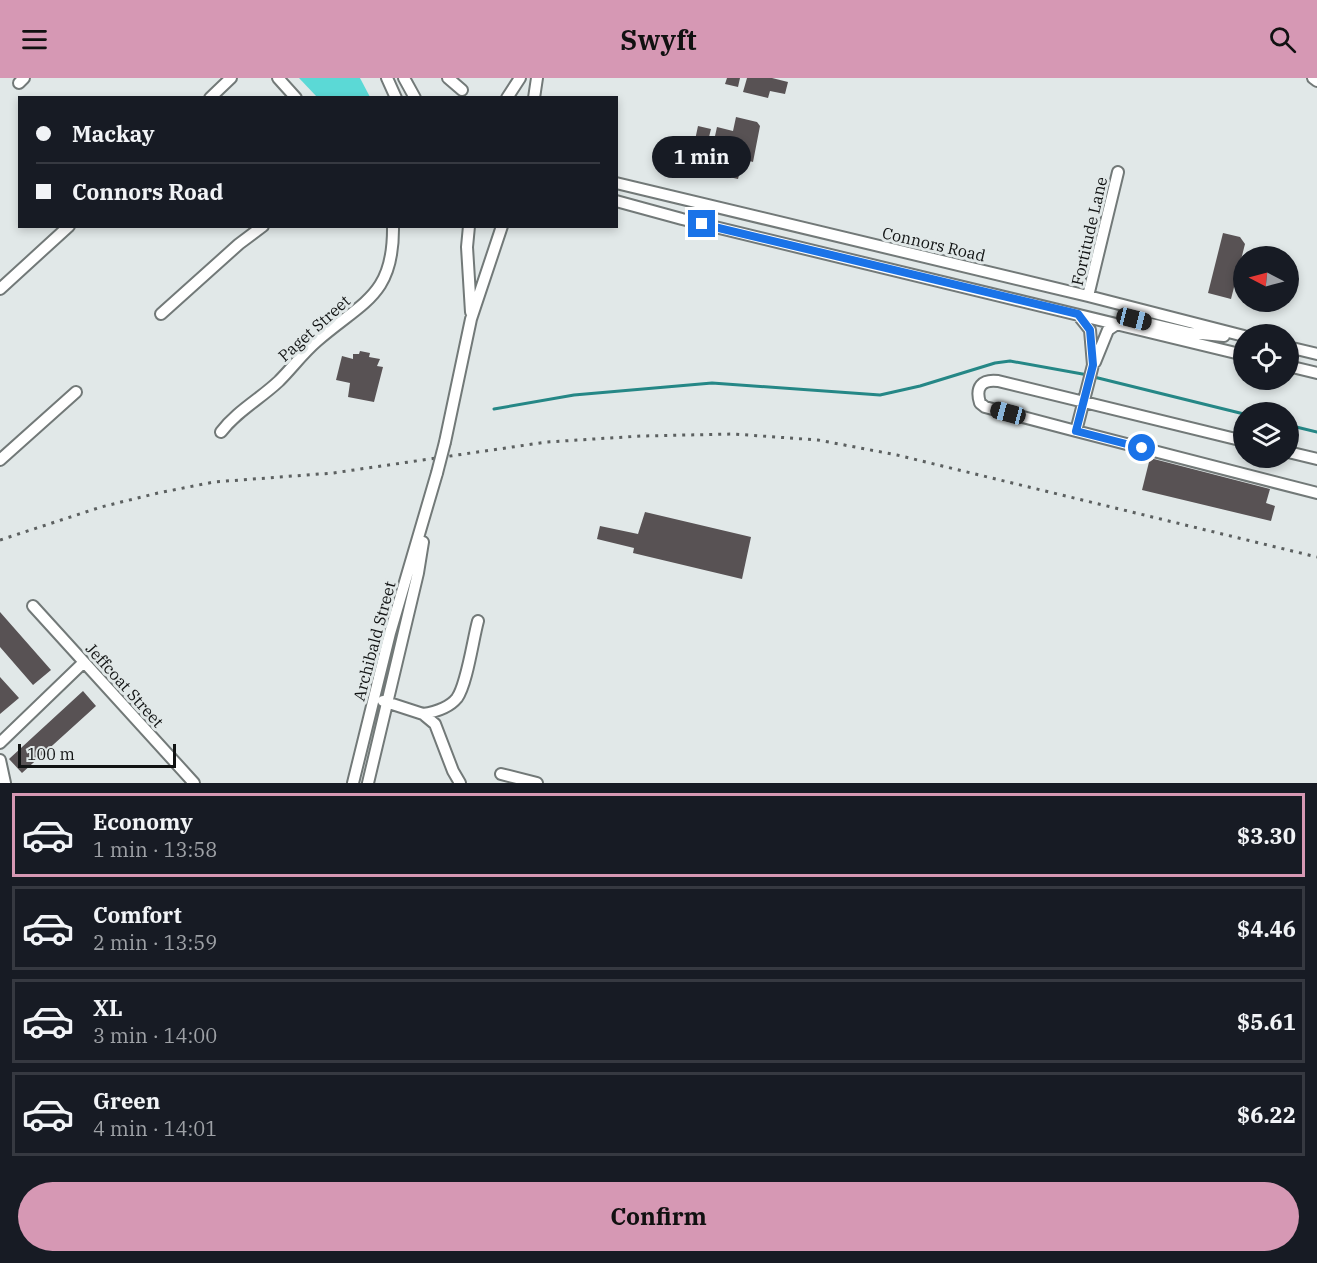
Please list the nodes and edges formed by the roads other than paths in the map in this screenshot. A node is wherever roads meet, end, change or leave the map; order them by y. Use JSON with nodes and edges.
{"nodes":[{"id":1,"x":231,"y":78,"type":"edge"},
{"id":2,"x":278,"y":78,"type":"edge"},
{"id":3,"x":387,"y":78,"type":"edge"},
{"id":4,"x":404,"y":78,"type":"edge"},
{"id":5,"x":448,"y":78,"type":"edge"},
{"id":6,"x":520,"y":78,"type":"edge"},
{"id":7,"x":537,"y":78,"type":"edge"},
{"id":8,"x":1313,"y":78,"type":"edge"},
{"id":9,"x":1317,"y":81,"type":"edge"},
{"id":10,"x":462,"y":90,"type":"dead end"},
{"id":11,"x":212,"y":96,"type":"edge"},
{"id":12,"x":294,"y":96,"type":"edge"},
{"id":13,"x":395,"y":96,"type":"edge"},
{"id":14,"x":414,"y":96,"type":"edge"},
{"id":15,"x":508,"y":96,"type":"edge"},
{"id":16,"x":534,"y":96,"type":"edge"},
{"id":17,"x":1118,"y":172,"type":"dead end"},
{"id":18,"x":618,"y":183,"type":"edge"},
{"id":19,"x":618,"y":202,"type":"edge"},
{"id":20,"x":67,"y":228,"type":"edge"},
{"id":21,"x":260,"y":228,"type":"edge"},
{"id":22,"x":393,"y":228,"type":"edge"},
{"id":23,"x":469,"y":228,"type":"edge"},
{"id":24,"x":501,"y":228,"type":"edge"},
{"id":25,"x":0,"y":289,"type":"edge"},
{"id":26,"x":1088,"y":296,"type":"junction"},
{"id":27,"x":161,"y":314,"type":"dead end"},
{"id":28,"x":1078,"y":314,"type":"junction"},
{"id":29,"x":471,"y":319,"type":"junction"},
{"id":30,"x":1117,"y":324,"type":"junction"},
{"id":31,"x":1233,"y":333,"type":"edge"},
{"id":32,"x":1233,"y":336,"type":"edge"},
{"id":33,"x":1299,"y":350,"type":"edge"},
{"id":34,"x":1233,"y":352,"type":"edge"},
{"id":35,"x":1314,"y":353,"type":"edge"},
{"id":36,"x":1093,"y":367,"type":"junction"},
{"id":37,"x":1299,"y":369,"type":"edge"},
{"id":38,"x":1317,"y":373,"type":"edge"},
{"id":39,"x":76,"y":392,"type":"dead end"},
{"id":40,"x":1084,"y":403,"type":"junction"},
{"id":41,"x":1076,"y":431,"type":"junction"},
{"id":42,"x":221,"y":432,"type":"dead end"},
{"id":43,"x":1233,"y":438,"type":"edge"},
{"id":44,"x":1299,"y":455,"type":"edge"},
{"id":45,"x":1317,"y":459,"type":"edge"},
{"id":46,"x":0,"y":460,"type":"edge"},
{"id":47,"x":1317,"y":493,"type":"edge"},
{"id":48,"x":428,"y":509,"type":"junction"},
{"id":49,"x":33,"y":606,"type":"dead end"},
{"id":50,"x":478,"y":621,"type":"dead end"},
{"id":51,"x":84,"y":662,"type":"junction"},
{"id":52,"x":374,"y":699,"type":"junction"},
{"id":53,"x":387,"y":702,"type":"junction"},
{"id":54,"x":423,"y":714,"type":"junction"},
{"id":55,"x":0,"y":743,"type":"edge"},
{"id":56,"x":0,"y":760,"type":"edge"},
{"id":57,"x":501,"y":774,"type":"dead end"},
{"id":58,"x":5,"y":783,"type":"edge"},
{"id":59,"x":194,"y":783,"type":"edge"},
{"id":60,"x":353,"y":783,"type":"edge"},
{"id":61,"x":368,"y":783,"type":"edge"},
{"id":62,"x":460,"y":783,"type":"edge"},
{"id":63,"x":537,"y":783,"type":"edge"}],
"edges":[{"from":1,"to":11,"type":"street"},
{"from":2,"to":12,"type":"street"},
{"from":3,"to":13,"type":"street"},
{"from":4,"to":14,"type":"street"},
{"from":5,"to":10,"type":"street"},
{"from":6,"to":15,"type":"street"},
{"from":7,"to":16,"type":"street"},
{"from":8,"to":9,"type":"street"},
{"from":17,"to":26,"type":"street","name":"Fortitude Lane"},
{"from":18,"to":26,"type":"street","name":"Connors Road"},
{"from":19,"to":28,"type":"street"},
{"from":20,"to":25,"type":"street"},
{"from":21,"to":27,"type":"street"},
{"from":22,"to":42,"type":"street","name":"Paget Street"},
{"from":23,"to":29,"type":"street","name":"Archibald Street"},
{"from":24,"to":29,"type":"street","name":"Archibald Street"},
{"from":26,"to":31,"type":"street","name":"Connors Road"},
{"from":28,"to":30,"type":"street"},
{"from":28,"to":36,"type":"street"},
{"from":29,"to":48,"type":"street","name":"Archibald Street","bridge":true},
{"from":30,"to":32,"type":"street"},
{"from":30,"to":34,"type":"street"},
{"from":30,"to":36,"type":"street"},
{"from":33,"to":35,"type":"street"},
{"from":36,"to":40,"type":"street"},
{"from":37,"to":38,"type":"street"},
{"from":39,"to":46,"type":"street"},
{"from":40,"to":41,"type":"street"},
{"from":40,"to":41,"type":"street"},
{"from":40,"to":43,"type":"street"},
{"from":41,"to":47,"type":"street"},
{"from":44,"to":45,"type":"street"},
{"from":48,"to":52,"type":"street","name":"Archibald Street"},
{"from":48,"to":53,"type":"street","name":"Archibald Street"},
{"from":49,"to":51,"type":"street","name":"Jeffcoat Street"},
{"from":50,"to":54,"type":"street"},
{"from":51,"to":55,"type":"street"},
{"from":51,"to":59,"type":"street","name":"Jeffcoat Street"},
{"from":52,"to":53,"type":"street"},
{"from":52,"to":60,"type":"street","name":"Archibald Street"},
{"from":53,"to":54,"type":"street"},
{"from":53,"to":61,"type":"street","name":"Archibald Street"},
{"from":54,"to":62,"type":"street"},
{"from":56,"to":58,"type":"street"},
{"from":57,"to":63,"type":"street"}]}
